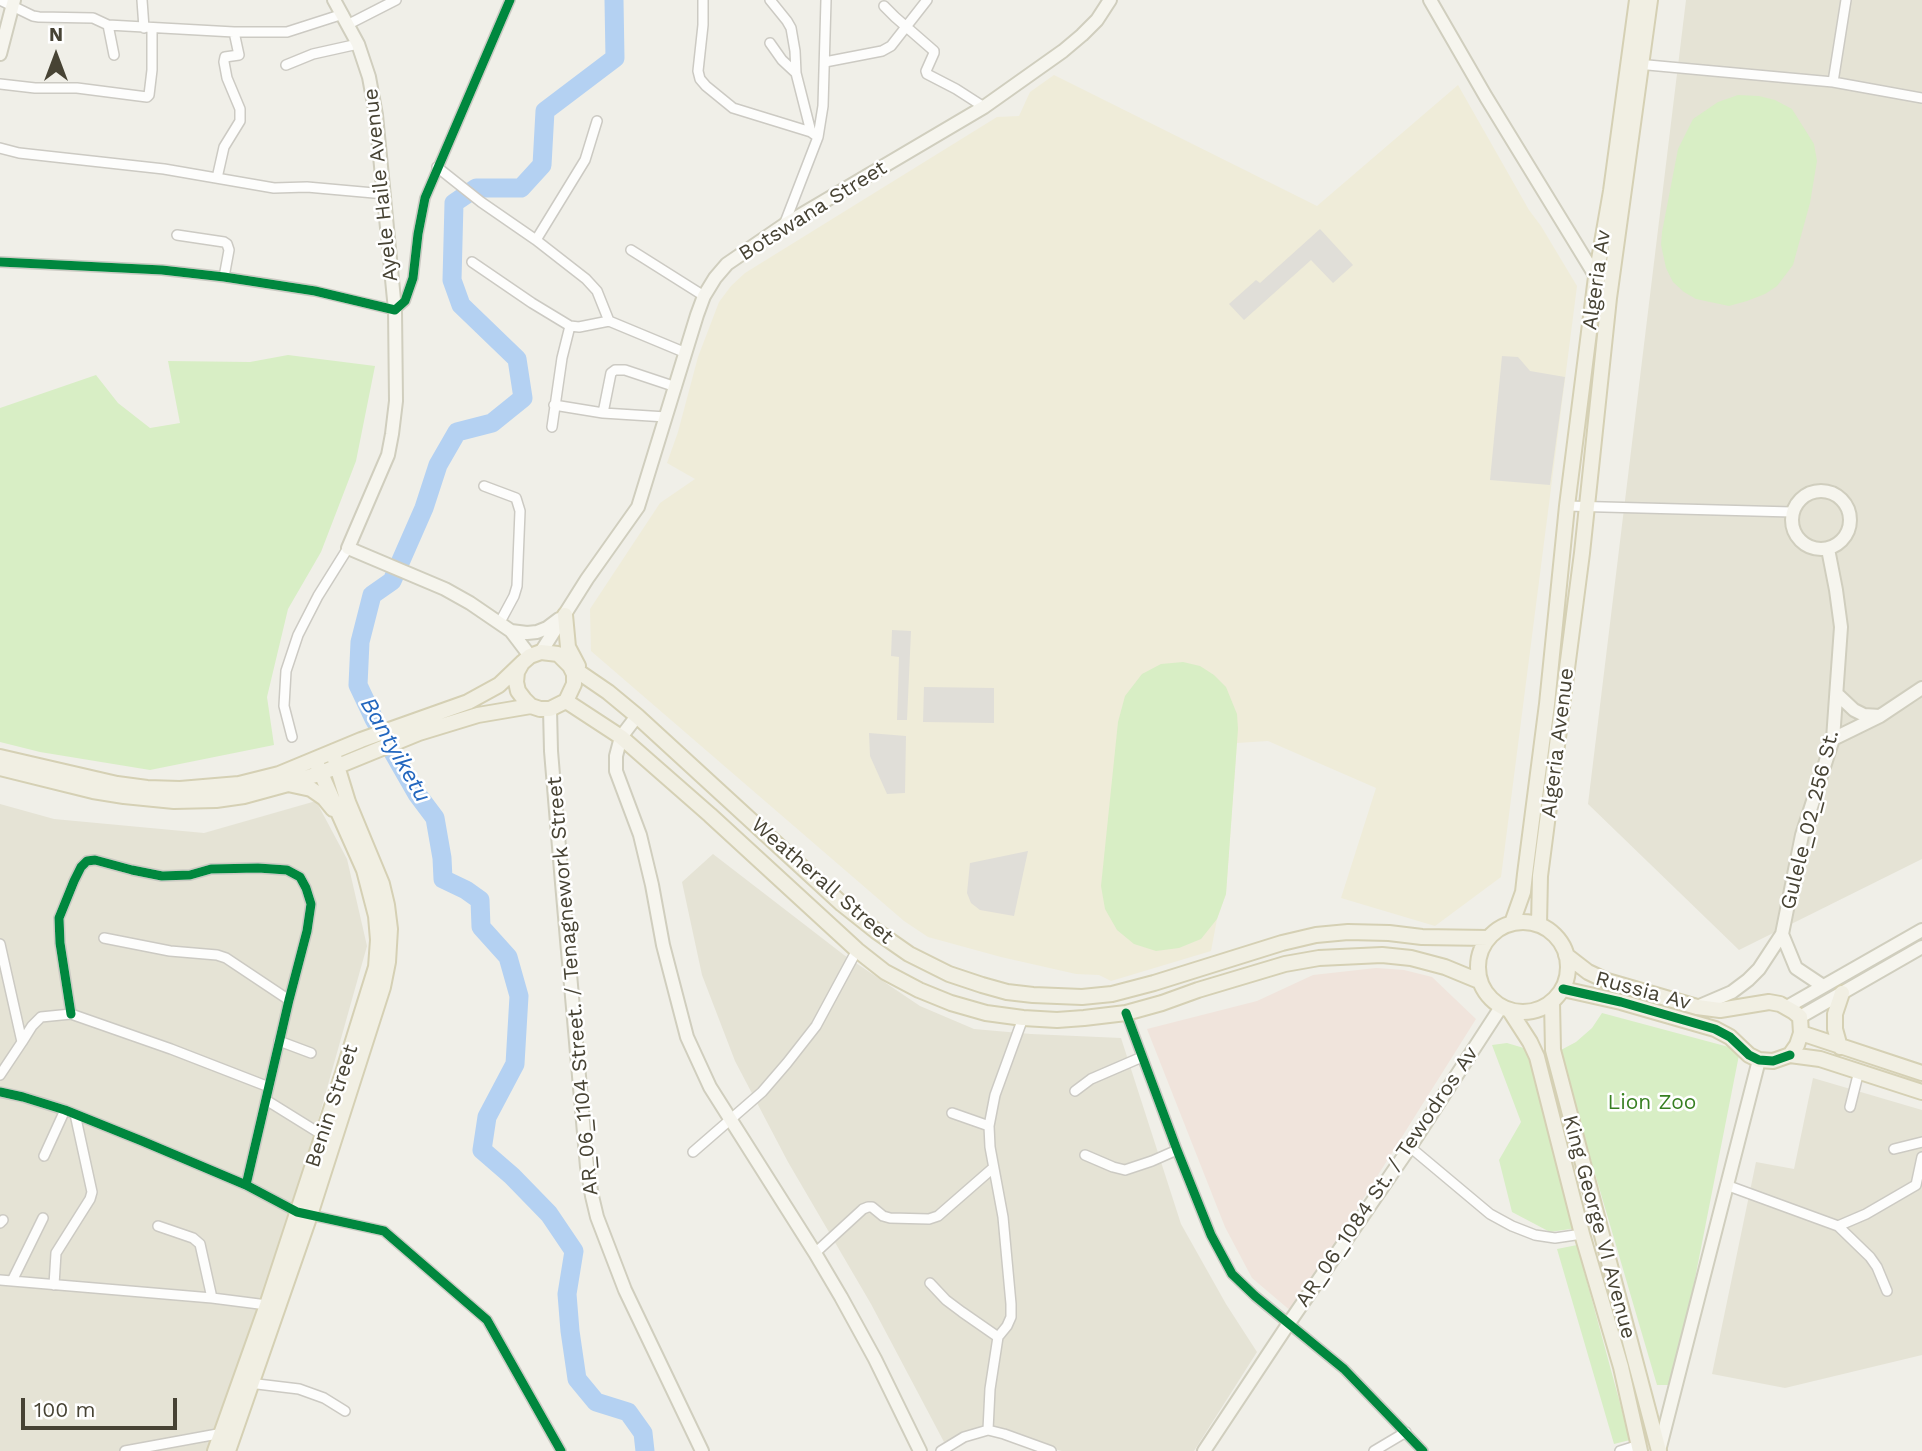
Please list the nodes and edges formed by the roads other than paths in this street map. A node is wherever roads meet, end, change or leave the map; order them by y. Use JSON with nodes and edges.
{"nodes":[{"id":1,"x":0,"y":0,"type":"edge"},
{"id":2,"x":142,"y":0,"type":"edge"},
{"id":3,"x":334,"y":0,"type":"edge"},
{"id":4,"x":396,"y":0,"type":"edge"},
{"id":5,"x":510,"y":0,"type":"edge"},
{"id":6,"x":703,"y":0,"type":"edge"},
{"id":7,"x":770,"y":0,"type":"edge"},
{"id":8,"x":826,"y":0,"type":"edge"},
{"id":9,"x":927,"y":0,"type":"edge"},
{"id":10,"x":1111,"y":0,"type":"edge"},
{"id":11,"x":1430,"y":0,"type":"edge"},
{"id":12,"x":1637,"y":0,"type":"edge"},
{"id":13,"x":1650,"y":0,"type":"edge"},
{"id":14,"x":1846,"y":0,"type":"edge"},
{"id":15,"x":13,"y":3,"type":"edge"},
{"id":16,"x":884,"y":6,"type":"dead end"},
{"id":17,"x":346,"y":19,"type":"junction"},
{"id":18,"x":108,"y":25,"type":"junction"},
{"id":19,"x":906,"y":27,"type":"junction"},
{"id":20,"x":148,"y":28,"type":"junction"},
{"id":21,"x":234,"y":32,"type":"junction"},
{"id":22,"x":770,"y":43,"type":"dead end"},
{"id":23,"x":358,"y":44,"type":"junction"},
{"id":24,"x":0,"y":54,"type":"edge"},
{"id":25,"x":114,"y":55,"type":"dead end"},
{"id":26,"x":825,"y":62,"type":"junction"},
{"id":27,"x":1635,"y":64,"type":"junction"},
{"id":28,"x":286,"y":65,"type":"dead end"},
{"id":29,"x":796,"y":73,"type":"junction"},
{"id":30,"x":1833,"y":82,"type":"junction"},
{"id":31,"x":0,"y":84,"type":"edge"},
{"id":32,"x":1922,"y":98,"type":"edge"},
{"id":33,"x":984,"y":107,"type":"junction"},
{"id":34,"x":597,"y":121,"type":"dead end"},
{"id":35,"x":814,"y":134,"type":"junction"},
{"id":36,"x":0,"y":148,"type":"edge"},
{"id":37,"x":437,"y":167,"type":"junction"},
{"id":38,"x":216,"y":178,"type":"junction"},
{"id":39,"x":385,"y":194,"type":"junction"},
{"id":40,"x":784,"y":225,"type":"junction"},
{"id":41,"x":177,"y":235,"type":"dead end"},
{"id":42,"x":536,"y":240,"type":"junction"},
{"id":43,"x":631,"y":250,"type":"dead end"},
{"id":44,"x":0,"y":262,"type":"edge"},
{"id":45,"x":472,"y":262,"type":"dead end"},
{"id":46,"x":224,"y":277,"type":"junction"},
{"id":47,"x":1596,"y":277,"type":"junction"},
{"id":48,"x":704,"y":296,"type":"junction"},
{"id":49,"x":1609,"y":298,"type":"junction"},
{"id":50,"x":395,"y":310,"type":"junction"},
{"id":51,"x":608,"y":321,"type":"junction"},
{"id":52,"x":570,"y":326,"type":"junction"},
{"id":53,"x":686,"y":353,"type":"junction"},
{"id":54,"x":676,"y":387,"type":"junction"},
{"id":55,"x":554,"y":405,"type":"junction"},
{"id":56,"x":603,"y":413,"type":"junction"},
{"id":57,"x":666,"y":417,"type":"junction"},
{"id":58,"x":552,"y":427,"type":"dead end"},
{"id":59,"x":484,"y":486,"type":"dead end"},
{"id":60,"x":1567,"y":506,"type":"junction"},
{"id":61,"x":1588,"y":507,"type":"junction"},
{"id":62,"x":1792,"y":512,"type":"junction"},
{"id":63,"x":348,"y":548,"type":"junction"},
{"id":64,"x":1828,"y":549,"type":"junction"},
{"id":65,"x":1561,"y":561,"type":"joint"},
{"id":66,"x":1581,"y":562,"type":"joint"},
{"id":67,"x":565,"y":615,"type":"junction"},
{"id":68,"x":500,"y":622,"type":"junction"},
{"id":69,"x":512,"y":631,"type":"junction"},
{"id":70,"x":531,"y":657,"type":"junction"},
{"id":71,"x":576,"y":670,"type":"junction"},
{"id":72,"x":1922,"y":688,"type":"edge"},
{"id":73,"x":1837,"y":694,"type":"junction"},
{"id":74,"x":566,"y":701,"type":"junction"},
{"id":75,"x":531,"y":706,"type":"junction"},
{"id":76,"x":550,"y":709,"type":"junction"},
{"id":77,"x":637,"y":716,"type":"junction"},
{"id":78,"x":1880,"y":716,"type":"junction"},
{"id":79,"x":415,"y":727,"type":"junction"},
{"id":80,"x":292,"y":737,"type":"dead end"},
{"id":81,"x":621,"y":737,"type":"junction"},
{"id":82,"x":1833,"y":739,"type":"junction"},
{"id":83,"x":360,"y":751,"type":"junction"},
{"id":84,"x":0,"y":757,"type":"edge"},
{"id":85,"x":335,"y":760,"type":"junction"},
{"id":86,"x":318,"y":766,"type":"junction"},
{"id":87,"x":0,"y":768,"type":"edge"},
{"id":88,"x":288,"y":784,"type":"junction"},
{"id":89,"x":1535,"y":794,"type":"junction"},
{"id":90,"x":1552,"y":795,"type":"junction"},
{"id":91,"x":348,"y":802,"type":"junction"},
{"id":92,"x":340,"y":818,"type":"junction"},
{"id":93,"x":1512,"y":923,"type":"junction"},
{"id":94,"x":1539,"y":925,"type":"junction"},
{"id":95,"x":1922,"y":930,"type":"edge"},
{"id":96,"x":1782,"y":934,"type":"junction"},
{"id":97,"x":1316,"y":935,"type":"junction"},
{"id":98,"x":104,"y":938,"type":"dead end"},
{"id":99,"x":1488,"y":938,"type":"junction"},
{"id":100,"x":0,"y":944,"type":"edge"},
{"id":101,"x":1922,"y":947,"type":"edge"},
{"id":102,"x":857,"y":950,"type":"junction"},
{"id":103,"x":1566,"y":956,"type":"junction"},
{"id":104,"x":1319,"y":958,"type":"junction"},
{"id":105,"x":1479,"y":981,"type":"junction"},
{"id":106,"x":1823,"y":986,"type":"junction"},
{"id":107,"x":1563,"y":989,"type":"junction"},
{"id":108,"x":1842,"y":993,"type":"junction"},
{"id":109,"x":289,"y":1000,"type":"junction"},
{"id":110,"x":1552,"y":1002,"type":"junction"},
{"id":111,"x":1697,"y":1007,"type":"junction"},
{"id":112,"x":1787,"y":1007,"type":"junction"},
{"id":113,"x":1505,"y":1009,"type":"junction"},
{"id":114,"x":1126,"y":1013,"type":"junction"},
{"id":115,"x":71,"y":1014,"type":"junction"},
{"id":116,"x":1800,"y":1017,"type":"junction"},
{"id":117,"x":1023,"y":1018,"type":"junction"},
{"id":118,"x":1801,"y":1033,"type":"junction"},
{"id":119,"x":279,"y":1041,"type":"junction"},
{"id":120,"x":22,"y":1042,"type":"junction"},
{"id":121,"x":1840,"y":1047,"type":"junction"},
{"id":122,"x":311,"y":1053,"type":"dead end"},
{"id":123,"x":1790,"y":1055,"type":"junction"},
{"id":124,"x":1142,"y":1057,"type":"junction"},
{"id":125,"x":1759,"y":1060,"type":"junction"},
{"id":126,"x":1859,"y":1071,"type":"junction"},
{"id":127,"x":1922,"y":1073,"type":"edge"},
{"id":128,"x":0,"y":1075,"type":"edge"},
{"id":129,"x":269,"y":1087,"type":"junction"},
{"id":130,"x":1076,"y":1091,"type":"dead end"},
{"id":131,"x":0,"y":1092,"type":"edge"},
{"id":132,"x":1922,"y":1092,"type":"edge"},
{"id":133,"x":266,"y":1100,"type":"junction"},
{"id":134,"x":1850,"y":1107,"type":"dead end"},
{"id":135,"x":70,"y":1112,"type":"junction"},
{"id":136,"x":952,"y":1113,"type":"dead end"},
{"id":137,"x":730,"y":1119,"type":"junction"},
{"id":138,"x":989,"y":1126,"type":"junction"},
{"id":139,"x":328,"y":1137,"type":"junction"},
{"id":140,"x":1922,"y":1142,"type":"edge"},
{"id":141,"x":1410,"y":1147,"type":"junction"},
{"id":142,"x":1894,"y":1149,"type":"dead end"},
{"id":143,"x":1177,"y":1150,"type":"junction"},
{"id":144,"x":693,"y":1153,"type":"dead end"},
{"id":145,"x":1084,"y":1155,"type":"dead end"},
{"id":146,"x":44,"y":1156,"type":"dead end"},
{"id":147,"x":1922,"y":1157,"type":"edge"},
{"id":148,"x":993,"y":1168,"type":"junction"},
{"id":149,"x":246,"y":1185,"type":"junction"},
{"id":150,"x":1726,"y":1185,"type":"junction"},
{"id":151,"x":303,"y":1214,"type":"junction"},
{"id":152,"x":43,"y":1218,"type":"dead end"},
{"id":153,"x":158,"y":1226,"type":"dead end"},
{"id":154,"x":1838,"y":1226,"type":"junction"},
{"id":155,"x":1583,"y":1234,"type":"junction"},
{"id":156,"x":815,"y":1253,"type":"junction"},
{"id":157,"x":1609,"y":1268,"type":"junction"},
{"id":158,"x":1594,"y":1275,"type":"junction"},
{"id":159,"x":0,"y":1280,"type":"edge"},
{"id":160,"x":12,"y":1282,"type":"junction"},
{"id":161,"x":930,"y":1283,"type":"dead end"},
{"id":162,"x":54,"y":1285,"type":"junction"},
{"id":163,"x":1887,"y":1291,"type":"dead end"},
{"id":164,"x":212,"y":1298,"type":"junction"},
{"id":165,"x":267,"y":1305,"type":"junction"},
{"id":166,"x":1289,"y":1323,"type":"junction"},
{"id":167,"x":998,"y":1337,"type":"junction"},
{"id":168,"x":246,"y":1383,"type":"junction"},
{"id":169,"x":345,"y":1411,"type":"dead end"},
{"id":170,"x":988,"y":1430,"type":"junction"},
{"id":171,"x":1406,"y":1432,"type":"junction"},
{"id":172,"x":228,"y":1434,"type":"junction"},
{"id":173,"x":1640,"y":1448,"type":"edge"},
{"id":174,"x":125,"y":1451,"type":"edge"},
{"id":175,"x":215,"y":1451,"type":"edge"},
{"id":176,"x":228,"y":1451,"type":"edge"},
{"id":177,"x":561,"y":1451,"type":"edge"},
{"id":178,"x":702,"y":1451,"type":"edge"},
{"id":179,"x":920,"y":1451,"type":"edge"},
{"id":180,"x":941,"y":1451,"type":"edge"},
{"id":181,"x":1051,"y":1451,"type":"edge"},
{"id":182,"x":1204,"y":1451,"type":"edge"},
{"id":183,"x":1374,"y":1451,"type":"edge"},
{"id":184,"x":1423,"y":1451,"type":"edge"},
{"id":185,"x":1620,"y":1451,"type":"edge"},
{"id":186,"x":1659,"y":1451,"type":"edge"}],
"edges":[{"from":1,"to":15,"type":"street"},
{"from":2,"to":20,"type":"street"},
{"from":3,"to":17,"type":"main road","name":"Ayele Haile Avenue"},
{"from":4,"to":17,"type":"street"},
{"from":5,"to":37,"type":"street"},
{"from":6,"to":35,"type":"street"},
{"from":7,"to":29,"type":"street"},
{"from":8,"to":26,"type":"street"},
{"from":9,"to":19,"type":"street"},
{"from":10,"to":33,"type":"main road","name":"Botswana Street"},
{"from":11,"to":47,"type":"main road"},
{"from":12,"to":27,"type":"main road","name":"Algeria Av"},
{"from":13,"to":27,"type":"main road","name":"Algeria Av"},
{"from":14,"to":30,"type":"street"},
{"from":15,"to":18,"type":"street"},
{"from":15,"to":24,"type":"main road"},
{"from":16,"to":19,"type":"street"},
{"from":17,"to":21,"type":"street"},
{"from":17,"to":23,"type":"main road","name":"Ayele Haile Avenue"},
{"from":18,"to":20,"type":"street"},
{"from":18,"to":25,"type":"street"},
{"from":19,"to":26,"type":"street"},
{"from":19,"to":33,"type":"street"},
{"from":20,"to":21,"type":"street"},
{"from":20,"to":31,"type":"street"},
{"from":21,"to":38,"type":"street"},
{"from":22,"to":29,"type":"street"},
{"from":23,"to":28,"type":"street"},
{"from":23,"to":39,"type":"main road","name":"Ayele Haile Avenue"},
{"from":26,"to":35,"type":"street"},
{"from":27,"to":30,"type":"street"},
{"from":27,"to":47,"type":"main road","name":"Algeria Av"},
{"from":27,"to":49,"type":"main road","name":"Algeria Av"},
{"from":29,"to":35,"type":"street"},
{"from":30,"to":32,"type":"street"},
{"from":33,"to":40,"type":"main road","name":"Botswana Street"},
{"from":34,"to":42,"type":"street"},
{"from":35,"to":40,"type":"street"},
{"from":36,"to":38,"type":"street"},
{"from":37,"to":42,"type":"street"},
{"from":37,"to":50,"type":"street"},
{"from":38,"to":39,"type":"street"},
{"from":39,"to":50,"type":"main road","name":"Ayele Haile Avenue"},
{"from":40,"to":48,"type":"main road","name":"Botswana Street"},
{"from":41,"to":46,"type":"street"},
{"from":42,"to":51,"type":"street"},
{"from":43,"to":48,"type":"street"},
{"from":44,"to":46,"type":"street"},
{"from":45,"to":52,"type":"street"},
{"from":46,"to":50,"type":"street"},
{"from":47,"to":49,"type":"main road"},
{"from":47,"to":60,"type":"main road","name":"Algeria Av"},
{"from":48,"to":53,"type":"main road","name":"Botswana Street"},
{"from":49,"to":61,"type":"main road","name":"Algeria Av"},
{"from":50,"to":63,"type":"main road","name":"Ayele Haile Avenue"},
{"from":51,"to":52,"type":"street"},
{"from":51,"to":53,"type":"street"},
{"from":52,"to":55,"type":"street"},
{"from":53,"to":54,"type":"main road","name":"Botswana Street"},
{"from":54,"to":56,"type":"street"},
{"from":54,"to":57,"type":"main road","name":"Botswana Street"},
{"from":55,"to":56,"type":"street"},
{"from":55,"to":58,"type":"street"},
{"from":56,"to":57,"type":"street"},
{"from":57,"to":67,"type":"main road","name":"Botswana Street"},
{"from":59,"to":68,"type":"street"},
{"from":60,"to":61,"type":"street"},
{"from":60,"to":65,"type":"main road","name":"Algeria Av"},
{"from":61,"to":62,"type":"street"},
{"from":61,"to":66,"type":"main road","name":"Algeria Av"},
{"from":62,"to":64,"type":"main road"},
{"from":62,"to":64,"type":"main road"},
{"from":63,"to":68,"type":"main road"},
{"from":63,"to":80,"type":"street"},
{"from":64,"to":73,"type":"main road","name":"Gulele_02_256 St."},
{"from":65,"to":89,"type":"main road","name":"Algeria Avenue"},
{"from":66,"to":90,"type":"main road","name":"Algeria Avenue"},
{"from":67,"to":69,"type":"main road"},
{"from":67,"to":70,"type":"main road","name":"Botswana Street"},
{"from":67,"to":71,"type":"main road"},
{"from":68,"to":69,"type":"main road"},
{"from":69,"to":70,"type":"main road"},
{"from":70,"to":71,"type":"main road"},
{"from":70,"to":75,"type":"main road"},
{"from":70,"to":79,"type":"main road"},
{"from":71,"to":74,"type":"main road"},
{"from":71,"to":77,"type":"main road","name":"Weatherall Street"},
{"from":72,"to":78,"type":"main road"},
{"from":73,"to":78,"type":"main road"},
{"from":73,"to":82,"type":"main road","name":"Gulele_02_256 St."},
{"from":74,"to":76,"type":"main road"},
{"from":74,"to":81,"type":"main road"},
{"from":75,"to":76,"type":"main road"},
{"from":75,"to":79,"type":"main road"},
{"from":76,"to":178,"type":"main road","name":"AR_06_1104 Street. / Tenagnework Street"},
{"from":77,"to":81,"type":"main road"},
{"from":77,"to":97,"type":"main road","name":"Weatherall Street"},
{"from":78,"to":82,"type":"main road"},
{"from":79,"to":83,"type":"main road"},
{"from":81,"to":102,"type":"main road"},
{"from":81,"to":137,"type":"main road"},
{"from":82,"to":96,"type":"main road","name":"Gulele_02_256 St."},
{"from":83,"to":85,"type":"main road"},
{"from":83,"to":91,"type":"main road"},
{"from":84,"to":86,"type":"main road"},
{"from":85,"to":86,"type":"main road"},
{"from":85,"to":91,"type":"main road","name":"Benin Street"},
{"from":86,"to":88,"type":"main road"},
{"from":86,"to":92,"type":"main road","name":"Benin Street"},
{"from":87,"to":88,"type":"main road"},
{"from":88,"to":92,"type":"main road"},
{"from":89,"to":90,"type":"main road"},
{"from":89,"to":93,"type":"main road","name":"Algeria Avenue"},
{"from":90,"to":94,"type":"main road","name":"Algeria Avenue"},
{"from":91,"to":139,"type":"main road","name":"Benin Street"},
{"from":92,"to":139,"type":"main road","name":"Benin Street"},
{"from":93,"to":94,"type":"main road"},
{"from":93,"to":99,"type":"main road"},
{"from":94,"to":103,"type":"main road"},
{"from":95,"to":106,"type":"main road"},
{"from":96,"to":106,"type":"main road"},
{"from":96,"to":111,"type":"main road","name":"Gulele_02_256 St."},
{"from":97,"to":99,"type":"main road","name":"Weatherall Street"},
{"from":97,"to":104,"type":"main road"},
{"from":98,"to":109,"type":"street"},
{"from":99,"to":105,"type":"main road"},
{"from":100,"to":120,"type":"street"},
{"from":101,"to":108,"type":"main road"},
{"from":102,"to":117,"type":"main road"},
{"from":102,"to":137,"type":"street"},
{"from":103,"to":107,"type":"main road"},
{"from":103,"to":111,"type":"main road","name":"Russia Av"},
{"from":104,"to":105,"type":"main road"},
{"from":104,"to":114,"type":"main road"},
{"from":105,"to":113,"type":"main road"},
{"from":106,"to":112,"type":"main road"},
{"from":107,"to":110,"type":"main road"},
{"from":107,"to":125,"type":"main road","name":"Russia Av"},
{"from":108,"to":116,"type":"main road"},
{"from":108,"to":121,"type":"main road"},
{"from":109,"to":115,"type":"street"},
{"from":109,"to":119,"type":"street"},
{"from":110,"to":113,"type":"main road"},
{"from":110,"to":157,"type":"main road","name":"King George VI Avenue"},
{"from":111,"to":112,"type":"main road","name":"Russia Av"},
{"from":112,"to":116,"type":"main road"},
{"from":113,"to":141,"type":"main road","name":"AR_06_1084 St. / Tewodros Av"},
{"from":113,"to":155,"type":"main road","name":"King George VI Avenue"},
{"from":114,"to":117,"type":"main road"},
{"from":114,"to":124,"type":"street"},
{"from":115,"to":120,"type":"street"},
{"from":115,"to":129,"type":"street"},
{"from":116,"to":118,"type":"main road"},
{"from":117,"to":138,"type":"street"},
{"from":118,"to":121,"type":"main road"},
{"from":118,"to":123,"type":"main road"},
{"from":119,"to":122,"type":"street"},
{"from":119,"to":129,"type":"street"},
{"from":120,"to":128,"type":"street"},
{"from":121,"to":127,"type":"main road"},
{"from":123,"to":125,"type":"main road"},
{"from":123,"to":126,"type":"main road"},
{"from":124,"to":130,"type":"street"},
{"from":124,"to":143,"type":"street"},
{"from":125,"to":150,"type":"main road"},
{"from":126,"to":132,"type":"main road"},
{"from":126,"to":134,"type":"street"},
{"from":129,"to":133,"type":"street"},
{"from":131,"to":135,"type":"street"},
{"from":133,"to":139,"type":"street"},
{"from":133,"to":149,"type":"street"},
{"from":135,"to":146,"type":"street"},
{"from":135,"to":149,"type":"street"},
{"from":135,"to":162,"type":"street"},
{"from":136,"to":138,"type":"street"},
{"from":137,"to":144,"type":"street"},
{"from":137,"to":156,"type":"main road"},
{"from":138,"to":148,"type":"street"},
{"from":139,"to":151,"type":"main road","name":"Benin Street"},
{"from":140,"to":142,"type":"street"},
{"from":141,"to":155,"type":"street"},
{"from":141,"to":166,"type":"main road","name":"AR_06_1084 St. / Tewodros Av"},
{"from":143,"to":145,"type":"street"},
{"from":143,"to":166,"type":"street"},
{"from":147,"to":154,"type":"street"},
{"from":148,"to":156,"type":"street"},
{"from":148,"to":167,"type":"street"},
{"from":149,"to":151,"type":"street"},
{"from":150,"to":154,"type":"street"},
{"from":150,"to":186,"type":"main road"},
{"from":151,"to":165,"type":"main road","name":"Benin Street"},
{"from":151,"to":168,"type":"main road","name":"Benin Street"},
{"from":151,"to":177,"type":"street"},
{"from":152,"to":160,"type":"street"},
{"from":153,"to":164,"type":"street"},
{"from":154,"to":163,"type":"street"},
{"from":155,"to":158,"type":"main road","name":"King George VI Avenue"},
{"from":156,"to":179,"type":"main road"},
{"from":157,"to":158,"type":"main road"},
{"from":157,"to":186,"type":"main road","name":"King George VI Avenue"},
{"from":158,"to":173,"type":"main road","name":"King George VI Avenue"},
{"from":159,"to":160,"type":"street"},
{"from":160,"to":162,"type":"street"},
{"from":161,"to":167,"type":"street"},
{"from":162,"to":164,"type":"street"},
{"from":164,"to":165,"type":"street"},
{"from":165,"to":168,"type":"main road","name":"Benin Street"},
{"from":166,"to":171,"type":"street"},
{"from":166,"to":182,"type":"main road","name":"AR_06_1084 St. / Tewodros Av"},
{"from":167,"to":170,"type":"street"},
{"from":168,"to":169,"type":"street"},
{"from":168,"to":172,"type":"main road","name":"Benin Street"},
{"from":170,"to":180,"type":"street"},
{"from":170,"to":181,"type":"street"},
{"from":171,"to":183,"type":"street"},
{"from":171,"to":184,"type":"street"},
{"from":172,"to":174,"type":"street"},
{"from":172,"to":175,"type":"main road","name":"Benin Street"},
{"from":172,"to":176,"type":"main road","name":"Benin Street"},
{"from":173,"to":185,"type":"street"}]}
